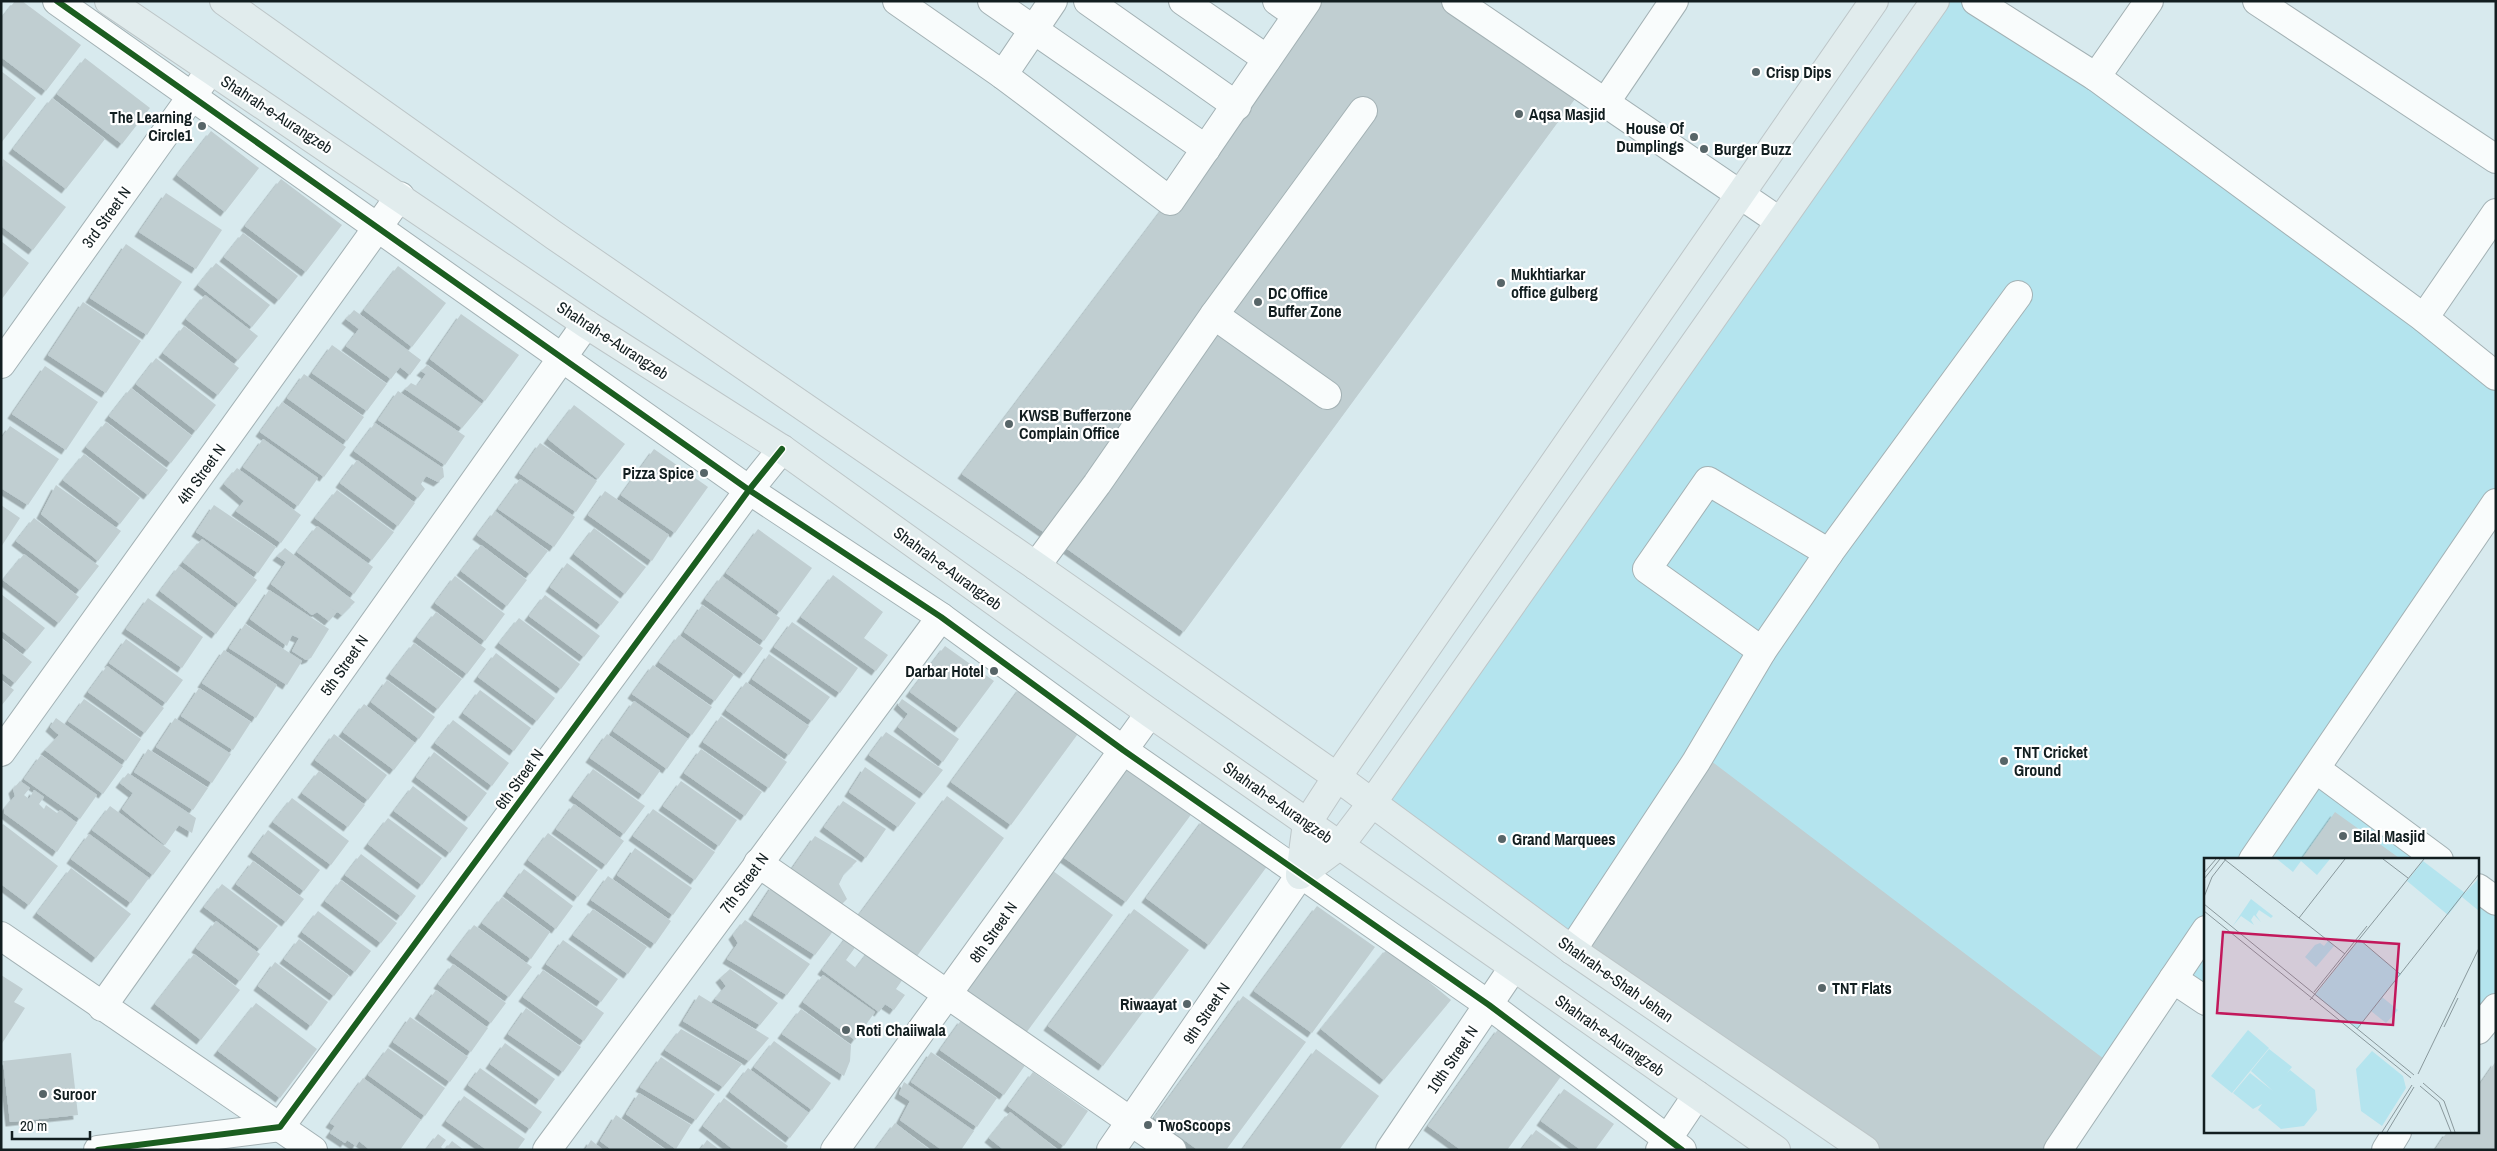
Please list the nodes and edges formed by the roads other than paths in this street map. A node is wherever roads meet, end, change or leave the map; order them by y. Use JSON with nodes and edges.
{"nodes":[{"id":1,"x":56,"y":1,"type":"edge"},
{"id":2,"x":109,"y":1,"type":"edge"},
{"id":3,"x":224,"y":1,"type":"edge"},
{"id":4,"x":897,"y":1,"type":"edge"},
{"id":5,"x":992,"y":1,"type":"edge"},
{"id":6,"x":1053,"y":1,"type":"edge"},
{"id":7,"x":1088,"y":1,"type":"edge"},
{"id":8,"x":1184,"y":1,"type":"edge"},
{"id":9,"x":1456,"y":1,"type":"edge"},
{"id":10,"x":1674,"y":1,"type":"edge"},
{"id":11,"x":1874,"y":1,"type":"edge"},
{"id":12,"x":1935,"y":1,"type":"edge"},
{"id":13,"x":1976,"y":1,"type":"edge"},
{"id":14,"x":2149,"y":1,"type":"edge"},
{"id":15,"x":2257,"y":1,"type":"edge"},
{"id":16,"x":1294,"y":6,"type":"edge"},
{"id":17,"x":1033,"y":30,"type":"junction"},
{"id":18,"x":1268,"y":59,"type":"junction"},
{"id":19,"x":211,"y":70,"type":"junction"},
{"id":20,"x":1002,"y":75,"type":"junction"},
{"id":21,"x":2096,"y":77,"type":"junction"},
{"id":22,"x":192,"y":98,"type":"junction"},
{"id":23,"x":1605,"y":103,"type":"junction"},
{"id":24,"x":1237,"y":106,"type":"junction"},
{"id":25,"x":1363,"y":111,"type":"dead end"},
{"id":26,"x":1206,"y":149,"type":"junction"},
{"id":27,"x":2496,"y":159,"type":"edge"},
{"id":28,"x":1740,"y":194,"type":"junction"},
{"id":29,"x":400,"y":196,"type":"junction"},
{"id":30,"x":2496,"y":212,"type":"edge"},
{"id":31,"x":1779,"y":222,"type":"junction"},
{"id":32,"x":376,"y":229,"type":"junction"},
{"id":33,"x":2018,"y":295,"type":"dead end"},
{"id":34,"x":1214,"y":315,"type":"junction"},
{"id":35,"x":2424,"y":318,"type":"junction"},
{"id":36,"x":586,"y":324,"type":"junction"},
{"id":37,"x":561,"y":358,"type":"junction"},
{"id":38,"x":1,"y":364,"type":"edge"},
{"id":39,"x":2496,"y":376,"type":"edge"},
{"id":40,"x":1326,"y":395,"type":"dead end"},
{"id":41,"x":782,"y":449,"type":"junction"},
{"id":42,"x":749,"y":490,"type":"junction"},
{"id":43,"x":2496,"y":504,"type":"edge"},
{"id":44,"x":1829,"y":553,"type":"junction"},
{"id":45,"x":1036,"y":566,"type":"junction"},
{"id":46,"x":941,"y":617,"type":"junction"},
{"id":47,"x":1762,"y":651,"type":"junction"},
{"id":48,"x":1150,"y":713,"type":"junction"},
{"id":49,"x":1123,"y":750,"type":"junction"},
{"id":50,"x":1,"y":752,"type":"edge"},
{"id":51,"x":2316,"y":768,"type":"junction"},
{"id":52,"x":1337,"y":777,"type":"junction"},
{"id":53,"x":1372,"y":802,"type":"junction"},
{"id":54,"x":1307,"y":824,"type":"junction"},
{"id":55,"x":1340,"y":845,"type":"junction"},
{"id":56,"x":2255,"y":858,"type":"edge"},
{"id":57,"x":2436,"y":858,"type":"edge"},
{"id":58,"x":758,"y":863,"type":"junction"},
{"id":59,"x":1300,"y":875,"type":"junction"},
{"id":60,"x":2204,"y":933,"type":"edge"},
{"id":61,"x":1,"y":936,"type":"edge"},
{"id":62,"x":1572,"y":950,"type":"junction"},
{"id":63,"x":1513,"y":968,"type":"junction"},
{"id":64,"x":2174,"y":979,"type":"junction"},
{"id":65,"x":948,"y":995,"type":"junction"},
{"id":66,"x":2204,"y":1000,"type":"edge"},
{"id":67,"x":1489,"y":1005,"type":"junction"},
{"id":68,"x":102,"y":1007,"type":"junction"},
{"id":69,"x":2496,"y":1008,"type":"edge"},
{"id":70,"x":2480,"y":1028,"type":"edge"},
{"id":71,"x":1697,"y":1095,"type":"junction"},
{"id":72,"x":1131,"y":1122,"type":"junction"},
{"id":73,"x":280,"y":1126,"type":"junction"},
{"id":74,"x":2396,"y":1134,"type":"edge"},
{"id":75,"x":1669,"y":1146,"type":"edge"},
{"id":76,"x":98,"y":1150,"type":"edge"},
{"id":77,"x":313,"y":1150,"type":"edge"},
{"id":78,"x":546,"y":1150,"type":"edge"},
{"id":79,"x":836,"y":1150,"type":"edge"},
{"id":80,"x":1110,"y":1150,"type":"edge"},
{"id":81,"x":1172,"y":1150,"type":"edge"},
{"id":82,"x":1390,"y":1150,"type":"edge"},
{"id":83,"x":1776,"y":1150,"type":"edge"},
{"id":84,"x":1866,"y":1150,"type":"edge"},
{"id":85,"x":2058,"y":1150,"type":"edge"},
{"id":86,"x":2386,"y":1150,"type":"edge"}],
"edges":[{"from":1,"to":22,"type":"street"},
{"from":2,"to":19,"type":"main road","name":"Shahrah-e-Aurangzeb"},
{"from":3,"to":45,"type":"main road"},
{"from":4,"to":20,"type":"street"},
{"from":5,"to":17,"type":"street"},
{"from":6,"to":17,"type":"street"},
{"from":7,"to":24,"type":"street"},
{"from":8,"to":18,"type":"street"},
{"from":9,"to":23,"type":"street"},
{"from":10,"to":23,"type":"street"},
{"from":11,"to":28,"type":"main road"},
{"from":12,"to":31,"type":"main road"},
{"from":13,"to":21,"type":"street"},
{"from":14,"to":21,"type":"street"},
{"from":15,"to":27,"type":"street"},
{"from":16,"to":18,"type":"street"},
{"from":17,"to":20,"type":"street"},
{"from":17,"to":26,"type":"street"},
{"from":18,"to":24,"type":"street"},
{"from":19,"to":22,"type":"street","name":"3rd Street N"},
{"from":19,"to":29,"type":"main road","name":"Shahrah-e-Aurangzeb"},
{"from":20,"to":26,"type":"street"},
{"from":21,"to":35,"type":"street"},
{"from":22,"to":32,"type":"street"},
{"from":22,"to":38,"type":"street","name":"3rd Street N"},
{"from":23,"to":28,"type":"street"},
{"from":24,"to":26,"type":"street"},
{"from":25,"to":34,"type":"street"},
{"from":28,"to":31,"type":"street"},
{"from":28,"to":52,"type":"main road"},
{"from":29,"to":32,"type":"street","name":"4th Street N"},
{"from":29,"to":36,"type":"main road","name":"Shahrah-e-Aurangzeb"},
{"from":30,"to":35,"type":"street"},
{"from":31,"to":53,"type":"main road"},
{"from":32,"to":37,"type":"street"},
{"from":32,"to":50,"type":"street","name":"4th Street N"},
{"from":33,"to":44,"type":"street"},
{"from":34,"to":40,"type":"street"},
{"from":34,"to":45,"type":"street"},
{"from":35,"to":39,"type":"street"},
{"from":36,"to":37,"type":"street","name":"5th Street N"},
{"from":36,"to":41,"type":"main road","name":"Shahrah-e-Aurangzeb"},
{"from":37,"to":42,"type":"street"},
{"from":37,"to":68,"type":"street","name":"5th Street N"},
{"from":41,"to":42,"type":"street","name":"6th Street N"},
{"from":41,"to":48,"type":"main road","name":"Shahrah-e-Aurangzeb"},
{"from":42,"to":46,"type":"street"},
{"from":42,"to":73,"type":"street","name":"6th Street N"},
{"from":43,"to":51,"type":"street"},
{"from":44,"to":47,"type":"street"},
{"from":44,"to":47,"type":"street"},
{"from":45,"to":52,"type":"main road"},
{"from":46,"to":49,"type":"street"},
{"from":46,"to":58,"type":"street","name":"7th Street N"},
{"from":47,"to":62,"type":"street"},
{"from":48,"to":49,"type":"street","name":"8th Street N"},
{"from":48,"to":54,"type":"main road","name":"Shahrah-e-Aurangzeb"},
{"from":49,"to":59,"type":"street"},
{"from":49,"to":65,"type":"street","name":"8th Street N"},
{"from":51,"to":56,"type":"street"},
{"from":51,"to":57,"type":"street"},
{"from":52,"to":53,"type":"main road"},
{"from":52,"to":54,"type":"main road"},
{"from":53,"to":55,"type":"main road"},
{"from":53,"to":62,"type":"main road","name":"Shahrah-e-Shah Jehan"},
{"from":54,"to":55,"type":"main road","name":"Shahrah-e-Aurangzeb"},
{"from":54,"to":59,"type":"main road"},
{"from":55,"to":59,"type":"main road"},
{"from":55,"to":63,"type":"main road","name":"Shahrah-e-Aurangzeb"},
{"from":58,"to":65,"type":"street"},
{"from":58,"to":78,"type":"street","name":"7th Street N"},
{"from":59,"to":67,"type":"street"},
{"from":59,"to":72,"type":"street","name":"9th Street N"},
{"from":60,"to":64,"type":"street"},
{"from":61,"to":68,"type":"street"},
{"from":62,"to":84,"type":"main road","name":"Shahrah-e-Shah Jehan"},
{"from":63,"to":67,"type":"street","name":"10th Street N"},
{"from":63,"to":71,"type":"main road","name":"Shahrah-e-Aurangzeb"},
{"from":64,"to":66,"type":"street"},
{"from":64,"to":85,"type":"street"},
{"from":65,"to":72,"type":"street"},
{"from":65,"to":79,"type":"street","name":"8th Street N"},
{"from":67,"to":75,"type":"street"},
{"from":67,"to":82,"type":"street","name":"10th Street N"},
{"from":68,"to":73,"type":"street"},
{"from":69,"to":70,"type":"street"},
{"from":71,"to":75,"type":"street"},
{"from":71,"to":83,"type":"main road","name":"Shahrah-e-Aurangzeb"},
{"from":72,"to":80,"type":"street","name":"9th Street N"},
{"from":72,"to":81,"type":"street"},
{"from":73,"to":76,"type":"street"},
{"from":73,"to":77,"type":"street"},
{"from":74,"to":86,"type":"street"}]}
